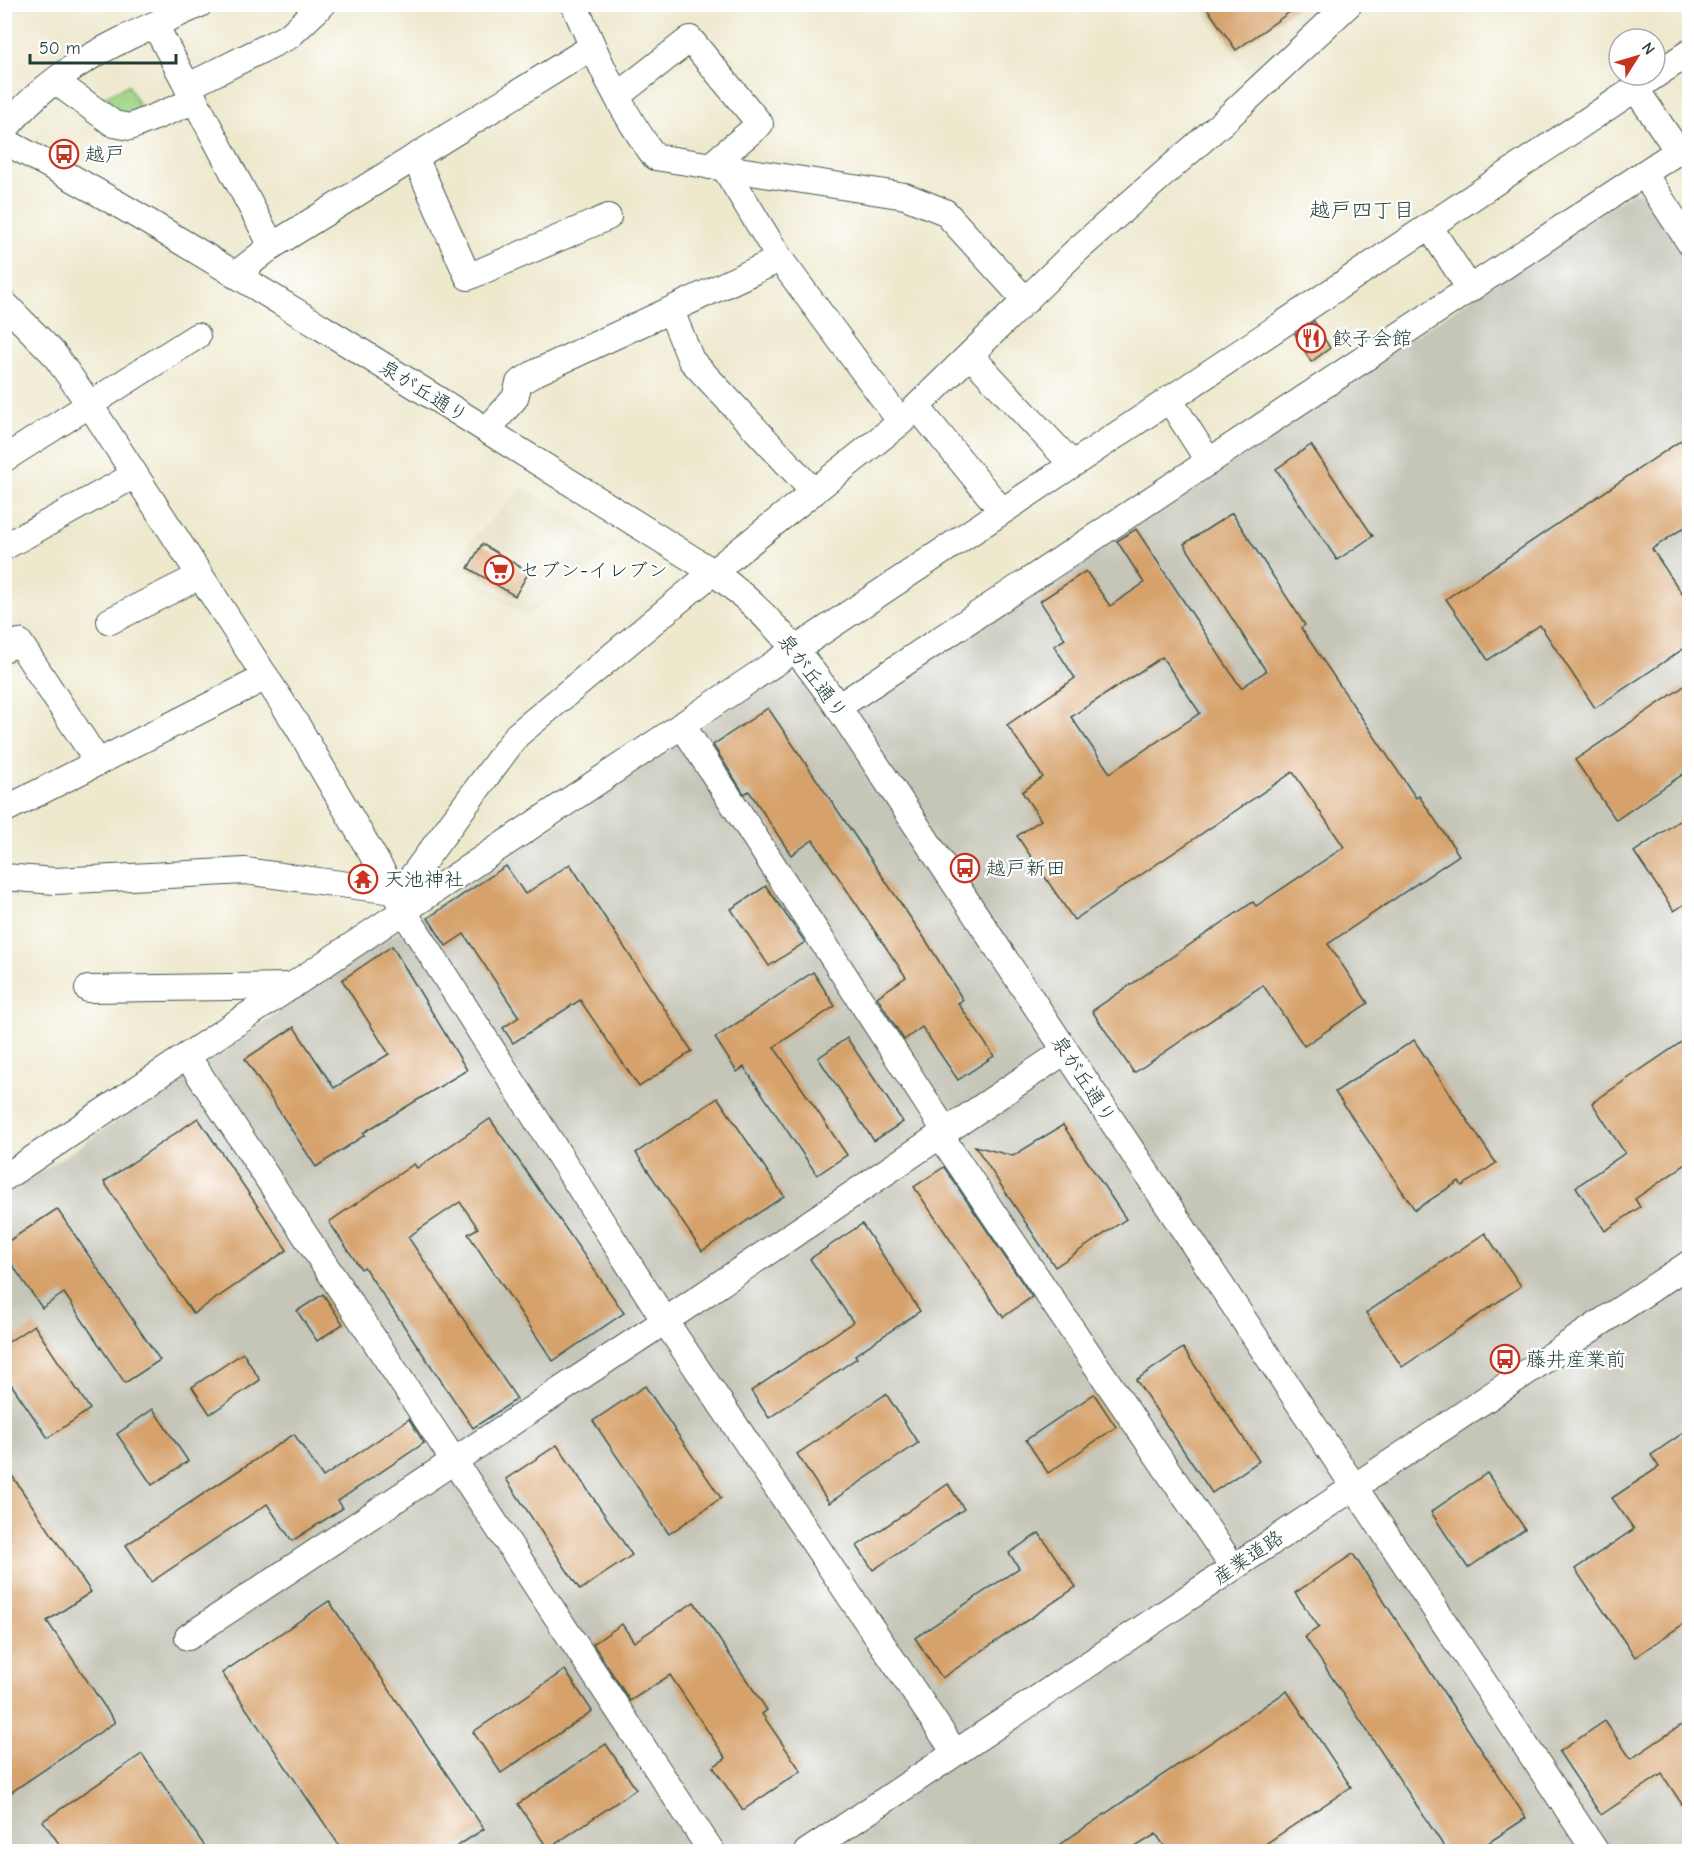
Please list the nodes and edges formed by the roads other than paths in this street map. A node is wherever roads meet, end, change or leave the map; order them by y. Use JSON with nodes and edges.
{"nodes":[{"id":1,"x":200,"y":4,"type":"edge"},
{"id":2,"x":322,"y":4,"type":"edge"},
{"id":3,"x":574,"y":4,"type":"edge"},
{"id":4,"x":1349,"y":4,"type":"edge"},
{"id":5,"x":155,"y":25,"type":"junction"},
{"id":6,"x":592,"y":47,"type":"junction"},
{"id":7,"x":1689,"y":52,"type":"edge"},
{"id":8,"x":55,"y":81,"type":"junction"},
{"id":9,"x":1635,"y":88,"type":"junction"},
{"id":10,"x":191,"y":94,"type":"junction"},
{"id":11,"x":617,"y":96,"type":"junction"},
{"id":12,"x":4,"y":130,"type":"edge"},
{"id":13,"x":4,"y":141,"type":"edge"},
{"id":14,"x":1684,"y":147,"type":"edge"},
{"id":15,"x":415,"y":157,"type":"junction"},
{"id":16,"x":717,"y":166,"type":"junction"},
{"id":17,"x":1644,"y":174,"type":"junction"},
{"id":18,"x":608,"y":217,"type":"dead end"},
{"id":19,"x":1429,"y":226,"type":"junction"},
{"id":20,"x":1689,"y":243,"type":"edge"},
{"id":21,"x":272,"y":246,"type":"junction"},
{"id":22,"x":780,"y":259,"type":"junction"},
{"id":23,"x":235,"y":275,"type":"junction"},
{"id":24,"x":1470,"y":289,"type":"junction"},
{"id":25,"x":1026,"y":301,"type":"junction"},
{"id":26,"x":4,"y":303,"type":"edge"},
{"id":27,"x":671,"y":311,"type":"junction"},
{"id":28,"x":197,"y":336,"type":"dead end"},
{"id":29,"x":970,"y":355,"type":"junction"},
{"id":30,"x":1169,"y":399,"type":"junction"},
{"id":31,"x":90,"y":405,"type":"junction"},
{"id":32,"x":909,"y":415,"type":"junction"},
{"id":33,"x":487,"y":430,"type":"junction"},
{"id":34,"x":4,"y":459,"type":"edge"},
{"id":35,"x":1209,"y":462,"type":"junction"},
{"id":36,"x":1072,"y":464,"type":"junction"},
{"id":37,"x":135,"y":475,"type":"junction"},
{"id":38,"x":814,"y":492,"type":"junction"},
{"id":39,"x":1002,"y":511,"type":"junction"},
{"id":40,"x":4,"y":547,"type":"edge"},
{"id":41,"x":713,"y":572,"type":"junction"},
{"id":42,"x":200,"y":576,"type":"junction"},
{"id":43,"x":110,"y":621,"type":"dead end"},
{"id":44,"x":795,"y":648,"type":"junction"},
{"id":45,"x":4,"y":649,"type":"edge"},
{"id":46,"x":266,"y":677,"type":"junction"},
{"id":47,"x":838,"y":706,"type":"junction"},
{"id":48,"x":682,"y":725,"type":"junction"},
{"id":49,"x":98,"y":762,"type":"junction"},
{"id":50,"x":4,"y":810,"type":"edge"},
{"id":51,"x":4,"y":877,"type":"edge"},
{"id":52,"x":398,"y":900,"type":"junction"},
{"id":53,"x":292,"y":986,"type":"junction"},
{"id":54,"x":88,"y":989,"type":"dead end"},
{"id":55,"x":1065,"y":1051,"type":"junction"},
{"id":56,"x":187,"y":1056,"type":"junction"},
{"id":57,"x":943,"y":1134,"type":"junction"},
{"id":58,"x":4,"y":1178,"type":"edge"},
{"id":59,"x":1689,"y":1263,"type":"edge"},
{"id":60,"x":665,"y":1321,"type":"junction"},
{"id":61,"x":453,"y":1460,"type":"junction"},
{"id":62,"x":1353,"y":1487,"type":"junction"},
{"id":63,"x":1233,"y":1568,"type":"junction"},
{"id":64,"x":188,"y":1636,"type":"dead end"},
{"id":65,"x":954,"y":1751,"type":"junction"},
{"id":66,"x":712,"y":1851,"type":"edge"},
{"id":67,"x":807,"y":1851,"type":"edge"},
{"id":68,"x":1596,"y":1851,"type":"edge"}],
"edges":[{"from":1,"to":5,"type":"street"},
{"from":2,"to":10,"type":"street"},
{"from":3,"to":6,"type":"street"},
{"from":4,"to":25,"type":"street"},
{"from":5,"to":8,"type":"street"},
{"from":5,"to":10,"type":"street"},
{"from":6,"to":11,"type":"street"},
{"from":6,"to":15,"type":"street"},
{"from":7,"to":9,"type":"street"},
{"from":8,"to":10,"type":"street"},
{"from":8,"to":12,"type":"street"},
{"from":9,"to":14,"type":"street"},
{"from":9,"to":19,"type":"street"},
{"from":10,"to":21,"type":"street"},
{"from":11,"to":16,"type":"street"},
{"from":11,"to":16,"type":"street"},
{"from":13,"to":23,"type":"street","name":"泉が丘通り"},
{"from":14,"to":17,"type":"street"},
{"from":15,"to":18,"type":"street"},
{"from":15,"to":21,"type":"street"},
{"from":16,"to":22,"type":"street"},
{"from":16,"to":25,"type":"street"},
{"from":17,"to":20,"type":"street"},
{"from":17,"to":24,"type":"street"},
{"from":19,"to":24,"type":"street"},
{"from":19,"to":30,"type":"street"},
{"from":21,"to":23,"type":"street"},
{"from":22,"to":27,"type":"street"},
{"from":22,"to":32,"type":"street"},
{"from":23,"to":33,"type":"street","name":"泉が丘通り"},
{"from":24,"to":35,"type":"street"},
{"from":25,"to":29,"type":"street"},
{"from":26,"to":31,"type":"street"},
{"from":27,"to":33,"type":"street"},
{"from":27,"to":38,"type":"street"},
{"from":28,"to":31,"type":"street"},
{"from":29,"to":32,"type":"street"},
{"from":29,"to":36,"type":"street"},
{"from":30,"to":35,"type":"street"},
{"from":30,"to":36,"type":"street"},
{"from":31,"to":34,"type":"street"},
{"from":31,"to":37,"type":"street"},
{"from":32,"to":38,"type":"street"},
{"from":32,"to":39,"type":"street"},
{"from":33,"to":41,"type":"street","name":"泉が丘通り"},
{"from":35,"to":47,"type":"street"},
{"from":36,"to":39,"type":"street"},
{"from":37,"to":40,"type":"street"},
{"from":37,"to":42,"type":"street"},
{"from":38,"to":41,"type":"street"},
{"from":39,"to":44,"type":"street"},
{"from":41,"to":44,"type":"street","name":"泉が丘通り"},
{"from":41,"to":52,"type":"street"},
{"from":42,"to":43,"type":"street"},
{"from":42,"to":46,"type":"street"},
{"from":44,"to":47,"type":"street","name":"泉が丘通り"},
{"from":44,"to":48,"type":"street"},
{"from":45,"to":49,"type":"street"},
{"from":46,"to":49,"type":"street"},
{"from":46,"to":52,"type":"street"},
{"from":47,"to":55,"type":"street","name":"泉が丘通り"},
{"from":48,"to":52,"type":"street"},
{"from":48,"to":57,"type":"street"},
{"from":49,"to":50,"type":"street"},
{"from":51,"to":52,"type":"street"},
{"from":52,"to":53,"type":"street"},
{"from":52,"to":60,"type":"street"},
{"from":53,"to":54,"type":"street"},
{"from":53,"to":56,"type":"street"},
{"from":55,"to":57,"type":"street"},
{"from":55,"to":62,"type":"street","name":"泉が丘通り"},
{"from":56,"to":58,"type":"street"},
{"from":56,"to":61,"type":"street"},
{"from":57,"to":60,"type":"street"},
{"from":57,"to":63,"type":"street"},
{"from":59,"to":62,"type":"street","name":"産業道路"},
{"from":60,"to":61,"type":"street"},
{"from":60,"to":65,"type":"street"},
{"from":61,"to":64,"type":"street"},
{"from":61,"to":66,"type":"street"},
{"from":62,"to":63,"type":"street","name":"産業道路"},
{"from":62,"to":68,"type":"street","name":"泉が丘通り"},
{"from":63,"to":65,"type":"street","name":"産業道路"},
{"from":65,"to":67,"type":"street","name":"産業道路"}]}
